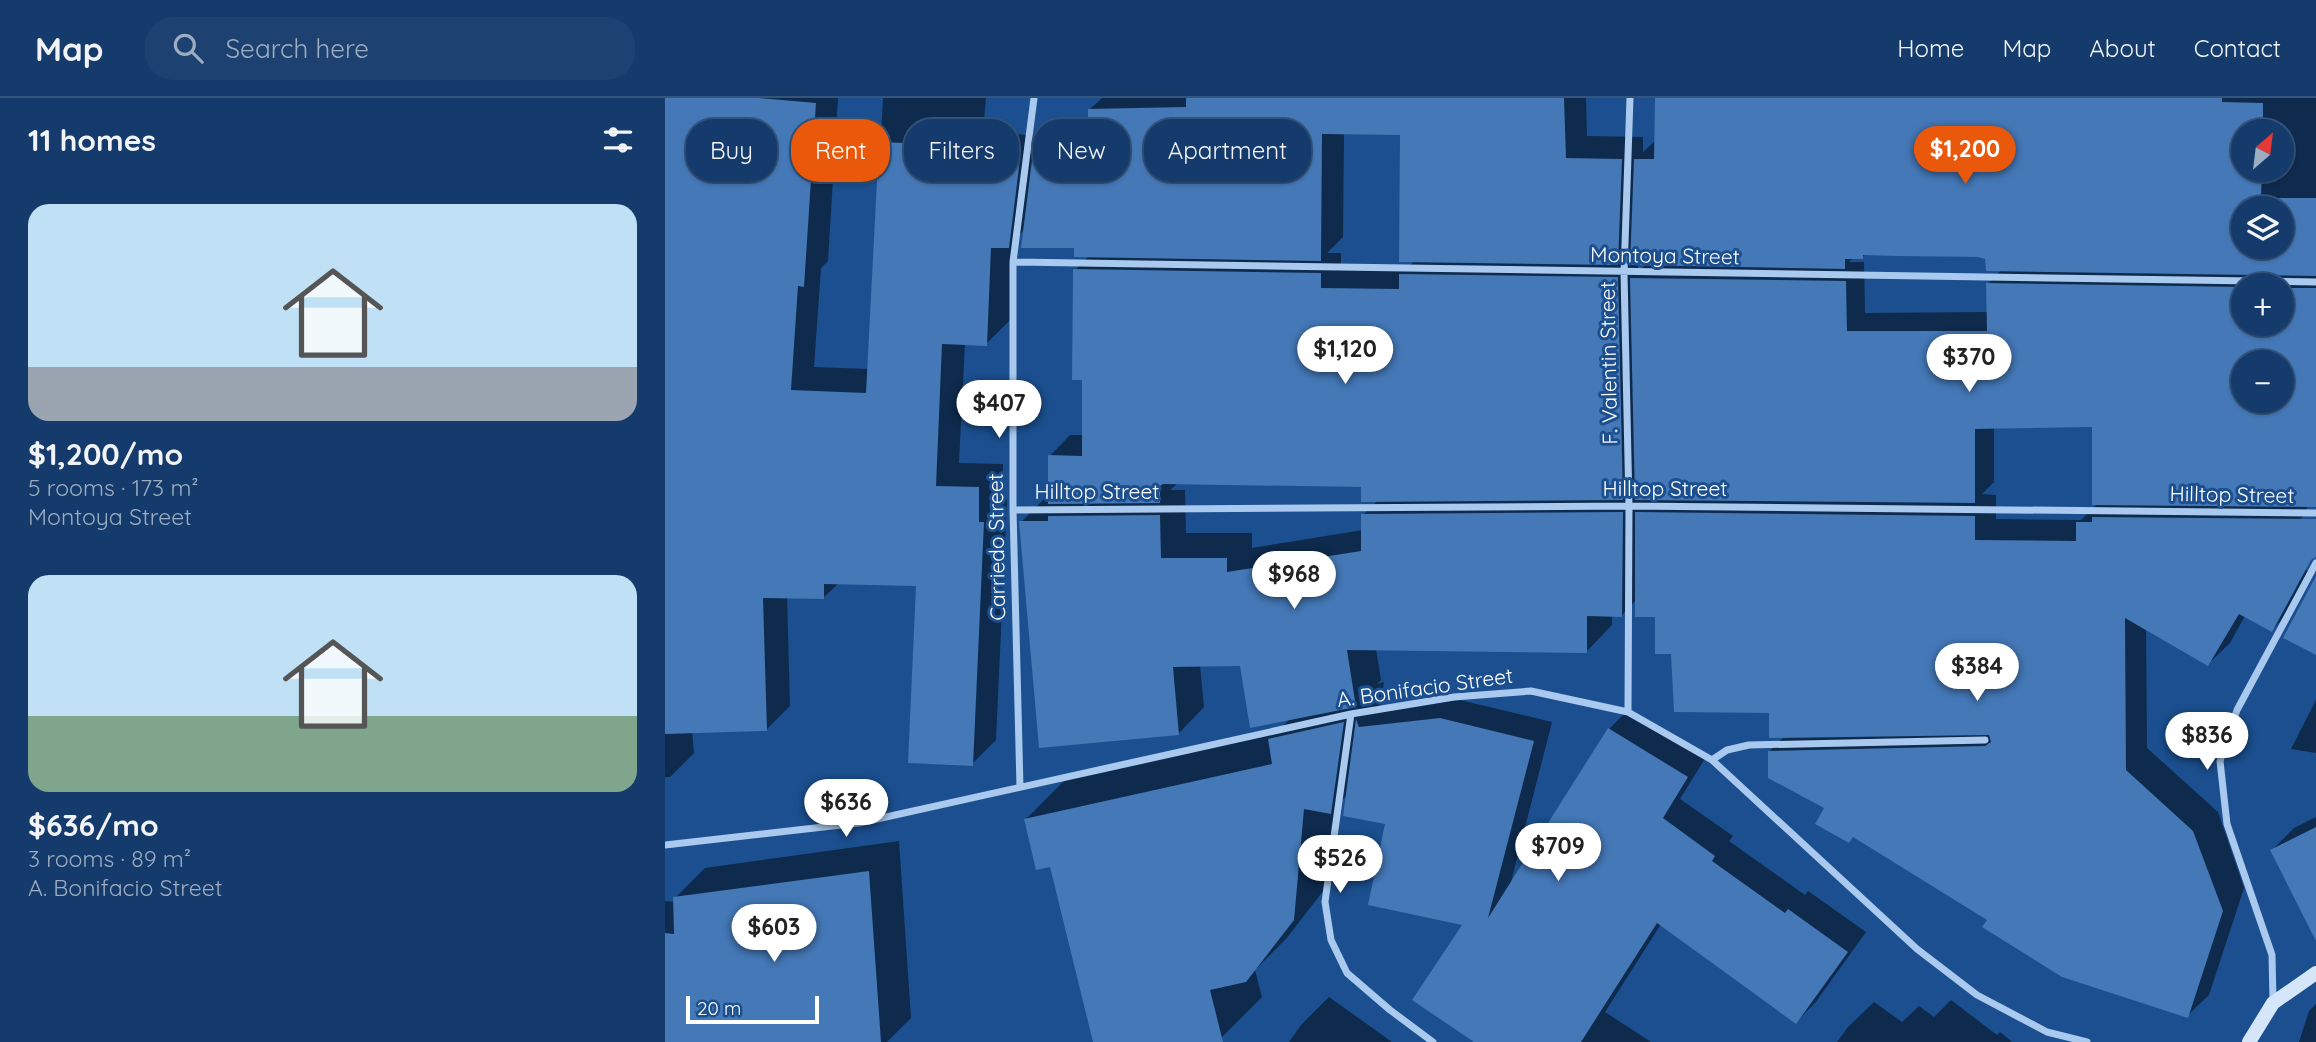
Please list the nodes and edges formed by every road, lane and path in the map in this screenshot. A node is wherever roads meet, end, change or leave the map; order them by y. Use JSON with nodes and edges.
{"nodes":[{"id":1,"x":1034,"y":98,"type":"edge"},
{"id":2,"x":1630,"y":98,"type":"edge"},
{"id":3,"x":1013,"y":262,"type":"junction"},
{"id":4,"x":1624,"y":273,"type":"junction"},
{"id":5,"x":2316,"y":282,"type":"edge"},
{"id":6,"x":1629,"y":506,"type":"junction"},
{"id":7,"x":1013,"y":510,"type":"junction"},
{"id":8,"x":2316,"y":513,"type":"edge"},
{"id":9,"x":2316,"y":563,"type":"edge"},
{"id":10,"x":1628,"y":712,"type":"junction"},
{"id":11,"x":1351,"y":714,"type":"junction"},
{"id":12,"x":1985,"y":740,"type":"dead end"},
{"id":13,"x":1712,"y":760,"type":"junction"},
{"id":14,"x":1020,"y":787,"type":"junction"},
{"id":15,"x":665,"y":845,"type":"edge"},
{"id":16,"x":2316,"y":973,"type":"edge"},
{"id":17,"x":2273,"y":1003,"type":"junction"},
{"id":18,"x":1433,"y":1042,"type":"edge"},
{"id":19,"x":2087,"y":1042,"type":"edge"},
{"id":20,"x":2249,"y":1042,"type":"edge"}],
"edges":[{"from":1,"to":3,"type":"street","name":"Carriedo Street"},
{"from":2,"to":4,"type":"street","name":"F. Valentin Street"},
{"from":3,"to":4,"type":"street","name":"Montoya Street"},
{"from":3,"to":7,"type":"street","name":"Carriedo Street"},
{"from":4,"to":5,"type":"street","name":"Montoya Street"},
{"from":4,"to":6,"type":"street","name":"F. Valentin Street"},
{"from":6,"to":7,"type":"street","name":"Hilltop Street"},
{"from":6,"to":8,"type":"street","name":"Hilltop Street"},
{"from":6,"to":10,"type":"street","name":"F. Valentin Street"},
{"from":7,"to":14,"type":"street","name":"Carriedo Street"},
{"from":9,"to":17,"type":"street"},
{"from":10,"to":11,"type":"street","name":"A. Bonifacio Street"},
{"from":10,"to":13,"type":"street","name":"A. Bonifacio Street"},
{"from":11,"to":14,"type":"street","name":"A. Bonifacio Street"},
{"from":11,"to":18,"type":"street"},
{"from":12,"to":13,"type":"street"},
{"from":13,"to":19,"type":"street","name":"A. Bonifacio Street"},
{"from":14,"to":15,"type":"street","name":"A. Bonifacio Street"},
{"from":16,"to":17,"type":"street"},
{"from":17,"to":20,"type":"street"}]}
